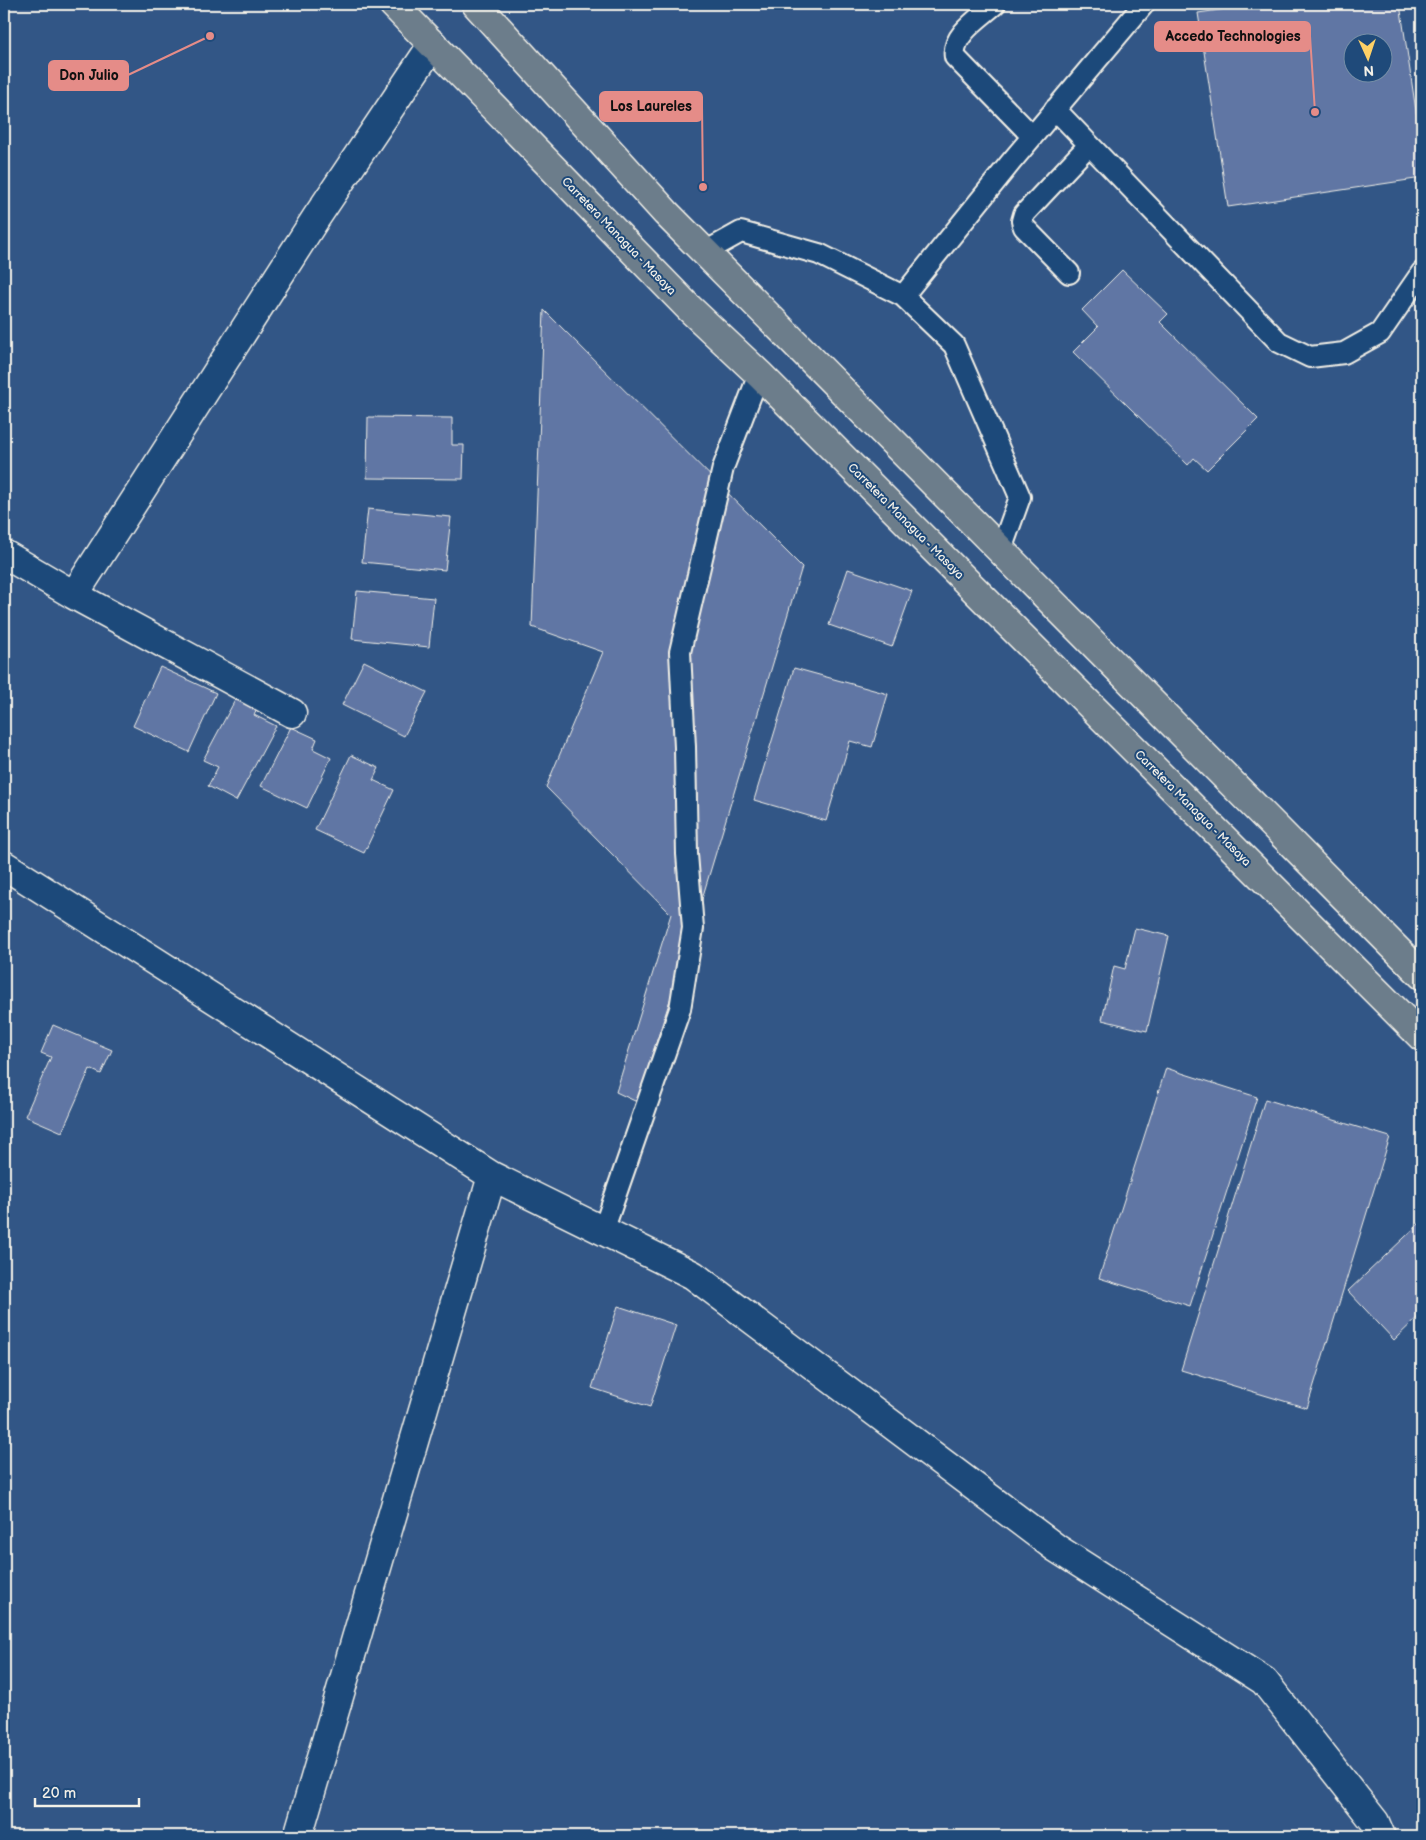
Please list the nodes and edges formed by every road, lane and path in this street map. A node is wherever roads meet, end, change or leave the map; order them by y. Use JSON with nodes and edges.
{"nodes":[{"id":1,"x":392,"y":4,"type":"edge"},
{"id":2,"x":476,"y":4,"type":"edge"},
{"id":3,"x":995,"y":4,"type":"edge"},
{"id":4,"x":1144,"y":4,"type":"edge"},
{"id":5,"x":433,"y":44,"type":"junction"},
{"id":6,"x":1055,"y":108,"type":"junction"},
{"id":7,"x":1032,"y":136,"type":"junction"},
{"id":8,"x":1089,"y":145,"type":"junction"},
{"id":9,"x":705,"y":252,"type":"junction"},
{"id":10,"x":1422,"y":272,"type":"edge"},
{"id":11,"x":1070,"y":273,"type":"dead end"},
{"id":12,"x":903,"y":296,"type":"junction"},
{"id":13,"x":760,"y":374,"type":"junction"},
{"id":14,"x":1001,"y":550,"type":"junction"},
{"id":15,"x":4,"y":554,"type":"edge"},
{"id":16,"x":74,"y":595,"type":"junction"},
{"id":17,"x":292,"y":713,"type":"dead end"},
{"id":18,"x":4,"y":865,"type":"edge"},
{"id":19,"x":1422,"y":975,"type":"edge"},
{"id":20,"x":1422,"y":1037,"type":"edge"},
{"id":21,"x":492,"y":1176,"type":"junction"},
{"id":22,"x":603,"y":1231,"type":"junction"},
{"id":23,"x":298,"y":1836,"type":"edge"},
{"id":24,"x":1381,"y":1836,"type":"edge"}],
"edges":[{"from":1,"to":5,"type":"highway","name":"Carretera Managua - Masaya"},
{"from":2,"to":9,"type":"highway"},
{"from":3,"to":7,"type":"lane"},
{"from":4,"to":6,"type":"lane"},
{"from":5,"to":13,"type":"highway","name":"Carretera Managua - Masaya"},
{"from":5,"to":16,"type":"street"},
{"from":6,"to":7,"type":"lane"},
{"from":6,"to":8,"type":"lane"},
{"from":7,"to":12,"type":"lane"},
{"from":8,"to":10,"type":"lane"},
{"from":8,"to":11,"type":"lane"},
{"from":9,"to":12,"type":"lane"},
{"from":9,"to":14,"type":"highway"},
{"from":12,"to":14,"type":"lane"},
{"from":13,"to":20,"type":"highway","name":"Carretera Managua - Masaya"},
{"from":13,"to":22,"type":"lane"},
{"from":14,"to":19,"type":"highway"},
{"from":15,"to":16,"type":"street"},
{"from":16,"to":17,"type":"street"},
{"from":18,"to":21,"type":"street"},
{"from":21,"to":22,"type":"street"},
{"from":21,"to":23,"type":"street"},
{"from":22,"to":24,"type":"street"}]}
